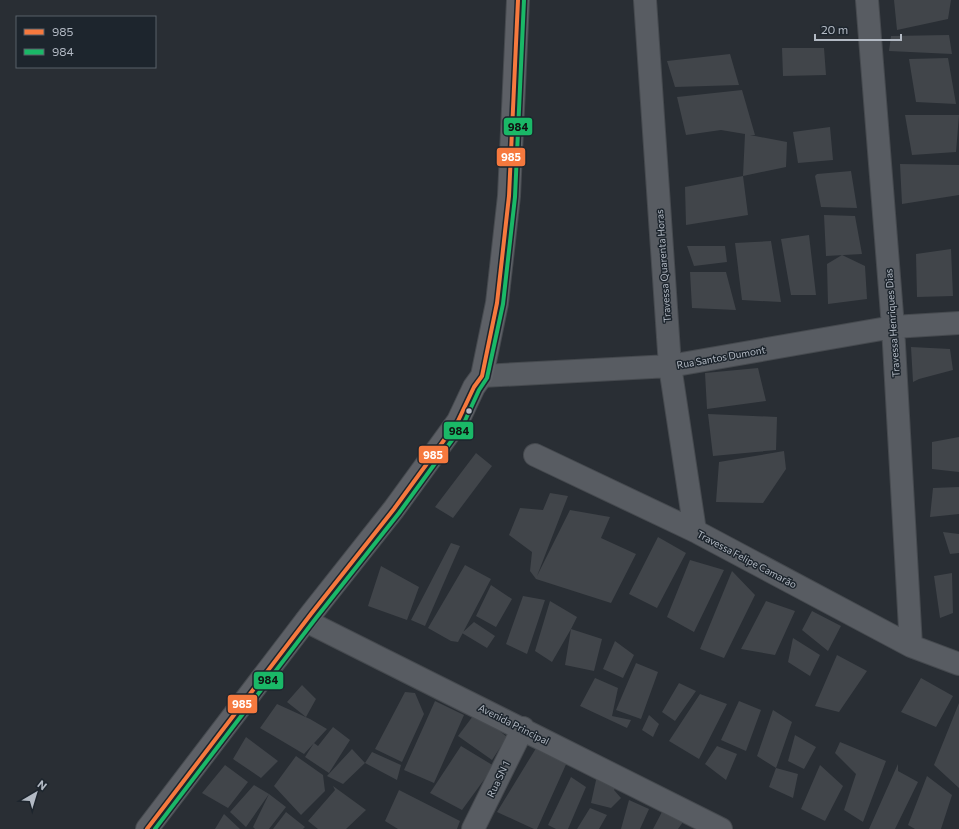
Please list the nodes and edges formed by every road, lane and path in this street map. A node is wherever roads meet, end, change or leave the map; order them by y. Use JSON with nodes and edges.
{"nodes":[{"id":1,"x":518,"y":0,"type":"edge"},
{"id":2,"x":645,"y":0,"type":"edge"},
{"id":3,"x":867,"y":0,"type":"edge"},
{"id":4,"x":959,"y":323,"type":"edge"},
{"id":5,"x":893,"y":328,"type":"junction"},
{"id":6,"x":670,"y":366,"type":"junction"},
{"id":7,"x":482,"y":376,"type":"junction"},
{"id":8,"x":536,"y":455,"type":"dead end"},
{"id":9,"x":695,"y":531,"type":"junction"},
{"id":10,"x":306,"y":621,"type":"junction"},
{"id":11,"x":911,"y":646,"type":"junction"},
{"id":12,"x":959,"y":664,"type":"edge"},
{"id":13,"x":522,"y":728,"type":"junction"},
{"id":14,"x":716,"y":828,"type":"edge"},
{"id":15,"x":147,"y":829,"type":"edge"},
{"id":16,"x":473,"y":829,"type":"edge"}],
"edges":[{"from":1,"to":7,"type":"main road"},
{"from":2,"to":6,"type":"street","name":"Travessa Quarenta Horas"},
{"from":3,"to":5,"type":"street","name":"Travessa Henriques Dias"},
{"from":4,"to":5,"type":"street","name":"Rua Santos Dumont"},
{"from":5,"to":6,"type":"street","name":"Rua Santos Dumont"},
{"from":5,"to":11,"type":"street","name":"Travessa Henriques Dias"},
{"from":6,"to":7,"type":"street","name":"Rua Santos Dumont"},
{"from":6,"to":9,"type":"street","name":"Travessa Quarenta Horas"},
{"from":7,"to":10,"type":"main road"},
{"from":8,"to":9,"type":"street","name":"Travessa Felipe Camarão"},
{"from":9,"to":11,"type":"street","name":"Travessa Felipe Camarão"},
{"from":10,"to":13,"type":"street","name":"Avenida Principal"},
{"from":10,"to":15,"type":"main road"},
{"from":11,"to":12,"type":"street","name":"Travessa Felipe Camarão"},
{"from":13,"to":14,"type":"street","name":"Avenida Principal"},
{"from":13,"to":16,"type":"street","name":"Rua SN 1"}]}
